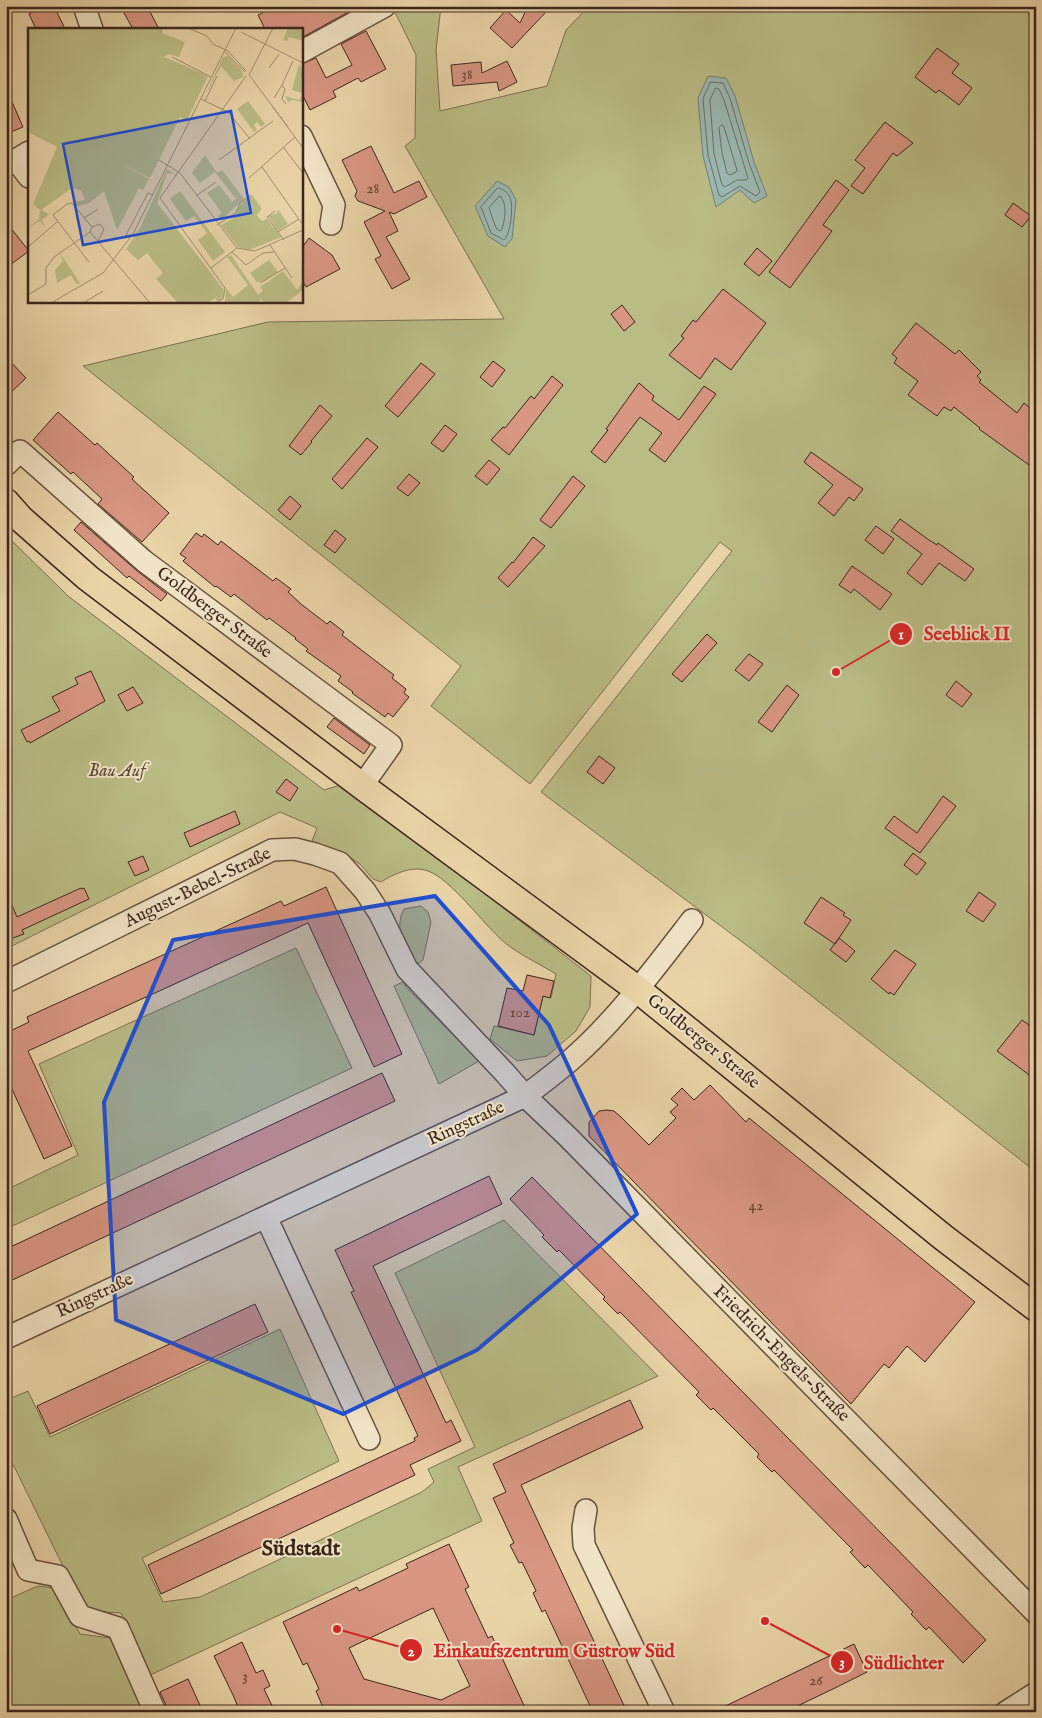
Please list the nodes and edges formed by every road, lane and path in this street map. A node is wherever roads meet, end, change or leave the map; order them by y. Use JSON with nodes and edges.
{"nodes":[{"id":1,"x":84,"y":6,"type":"edge"},
{"id":2,"x":385,"y":6,"type":"edge"},
{"id":3,"x":92,"y":28,"type":"edge"},
{"id":4,"x":302,"y":51,"type":"edge"},
{"id":5,"x":302,"y":138,"type":"edge"},
{"id":6,"x":17,"y":160,"type":"edge"},
{"id":7,"x":28,"y":176,"type":"edge"},
{"id":8,"x":332,"y":224,"type":"dead end"},
{"id":9,"x":6,"y":466,"type":"edge"},
{"id":10,"x":6,"y":502,"type":"edge"},
{"id":11,"x":362,"y":786,"type":"junction"},
{"id":12,"x":692,"y":920,"type":"dead end"},
{"id":13,"x":6,"y":982,"type":"edge"},
{"id":14,"x":637,"y":989,"type":"junction"},
{"id":15,"x":525,"y":1096,"type":"junction"},
{"id":16,"x":266,"y":1217,"type":"junction"},
{"id":17,"x":1036,"y":1308,"type":"edge"},
{"id":18,"x":6,"y":1338,"type":"edge"},
{"id":19,"x":369,"y":1440,"type":"dead end"},
{"id":20,"x":586,"y":1510,"type":"dead end"},
{"id":21,"x":6,"y":1520,"type":"edge"},
{"id":22,"x":1036,"y":1613,"type":"edge"},
{"id":23,"x":1036,"y":1693,"type":"edge"},
{"id":24,"x":155,"y":1712,"type":"edge"},
{"id":25,"x":664,"y":1712,"type":"edge"},
{"id":26,"x":1006,"y":1712,"type":"edge"}],
"edges":[{"from":1,"to":3,"type":"street"},
{"from":2,"to":4,"type":"street"},
{"from":5,"to":8,"type":"street"},
{"from":6,"to":7,"type":"street"},
{"from":9,"to":11,"type":"street","name":"Goldberger Straße"},
{"from":10,"to":11,"type":"main road","name":"Goldberger Straße"},
{"from":11,"to":14,"type":"main road","name":"Goldberger Straße"},
{"from":12,"to":14,"type":"street","name":"Ringstraße"},
{"from":13,"to":15,"type":"street","name":"August-Bebel-Straße"},
{"from":14,"to":15,"type":"street","name":"Ringstraße"},
{"from":14,"to":17,"type":"main road","name":"Goldberger Straße"},
{"from":15,"to":16,"type":"street","name":"Ringstraße"},
{"from":15,"to":22,"type":"street","name":"Friedrich-Engels-Straße"},
{"from":16,"to":18,"type":"street","name":"Ringstraße"},
{"from":16,"to":19,"type":"street"},
{"from":20,"to":25,"type":"street"},
{"from":21,"to":24,"type":"street"},
{"from":23,"to":26,"type":"street"}]}
